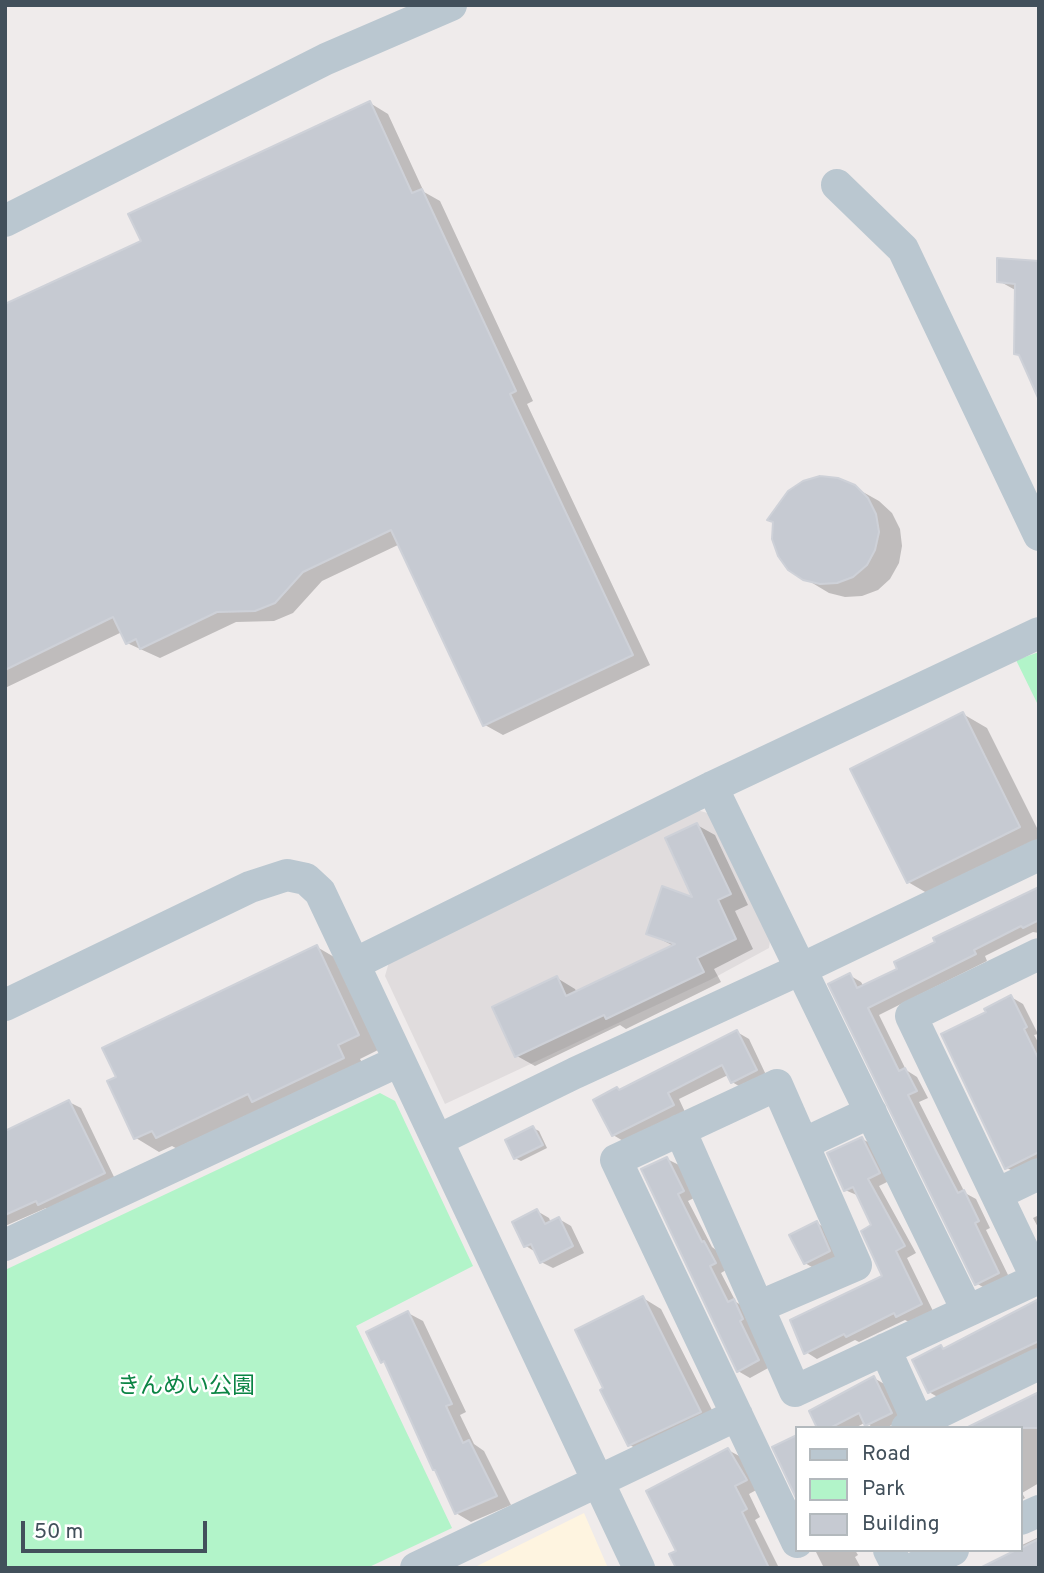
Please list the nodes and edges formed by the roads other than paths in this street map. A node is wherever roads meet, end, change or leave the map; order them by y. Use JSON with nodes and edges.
{"nodes":[{"id":1,"x":451,"y":5,"type":"edge"},
{"id":2,"x":837,"y":185,"type":"dead end"},
{"id":3,"x":5,"y":221,"type":"edge"},
{"id":4,"x":1039,"y":535,"type":"edge"},
{"id":5,"x":1039,"y":633,"type":"edge"},
{"id":6,"x":712,"y":787,"type":"junction"},
{"id":7,"x":1039,"y":855,"type":"edge"},
{"id":8,"x":1037,"y":960,"type":"edge"},
{"id":9,"x":354,"y":964,"type":"junction"},
{"id":10,"x":801,"y":969,"type":"junction"},
{"id":11,"x":5,"y":1005,"type":"edge"},
{"id":12,"x":399,"y":1061,"type":"junction"},
{"id":13,"x":871,"y":1112,"type":"junction"},
{"id":14,"x":680,"y":1130,"type":"junction"},
{"id":15,"x":438,"y":1140,"type":"junction"},
{"id":16,"x":803,"y":1144,"type":"junction"},
{"id":17,"x":1039,"y":1174,"type":"edge"},
{"id":18,"x":997,"y":1194,"type":"junction"},
{"id":19,"x":5,"y":1245,"type":"edge"},
{"id":20,"x":1038,"y":1278,"type":"edge"},
{"id":21,"x":758,"y":1307,"type":"junction"},
{"id":22,"x":967,"y":1310,"type":"junction"},
{"id":23,"x":885,"y":1349,"type":"junction"},
{"id":24,"x":1039,"y":1364,"type":"edge"},
{"id":25,"x":737,"y":1415,"type":"junction"},
{"id":26,"x":913,"y":1425,"type":"edge"},
{"id":27,"x":599,"y":1481,"type":"junction"},
{"id":28,"x":1039,"y":1511,"type":"edge"},
{"id":29,"x":1023,"y":1518,"type":"edge"},
{"id":30,"x":796,"y":1540,"type":"edge"},
{"id":31,"x":802,"y":1552,"type":"edge"},
{"id":32,"x":890,"y":1552,"type":"edge"},
{"id":33,"x":949,"y":1552,"type":"edge"},
{"id":34,"x":416,"y":1568,"type":"edge"},
{"id":35,"x":639,"y":1568,"type":"edge"},
{"id":36,"x":809,"y":1568,"type":"edge"},
{"id":37,"x":898,"y":1568,"type":"edge"},
{"id":38,"x":914,"y":1568,"type":"edge"}],
"edges":[{"from":1,"to":3,"type":"street"},
{"from":2,"to":4,"type":"street"},
{"from":5,"to":6,"type":"street"},
{"from":6,"to":9,"type":"street"},
{"from":6,"to":10,"type":"street"},
{"from":7,"to":10,"type":"street"},
{"from":8,"to":18,"type":"street"},
{"from":9,"to":11,"type":"street"},
{"from":9,"to":12,"type":"street"},
{"from":10,"to":13,"type":"street"},
{"from":10,"to":15,"type":"street"},
{"from":12,"to":15,"type":"street"},
{"from":12,"to":19,"type":"street"},
{"from":13,"to":16,"type":"street"},
{"from":13,"to":22,"type":"street"},
{"from":14,"to":16,"type":"street"},
{"from":14,"to":21,"type":"street"},
{"from":14,"to":25,"type":"street"},
{"from":15,"to":27,"type":"street"},
{"from":16,"to":21,"type":"street"},
{"from":17,"to":18,"type":"street"},
{"from":18,"to":20,"type":"street"},
{"from":20,"to":22,"type":"street"},
{"from":21,"to":23,"type":"street"},
{"from":22,"to":23,"type":"street"},
{"from":23,"to":26,"type":"street"},
{"from":24,"to":26,"type":"street"},
{"from":25,"to":27,"type":"street"},
{"from":25,"to":30,"type":"street"},
{"from":27,"to":34,"type":"street"},
{"from":27,"to":35,"type":"street"},
{"from":28,"to":29,"type":"street"},
{"from":31,"to":36,"type":"street"},
{"from":32,"to":37,"type":"street"},
{"from":33,"to":38,"type":"street"}]}
